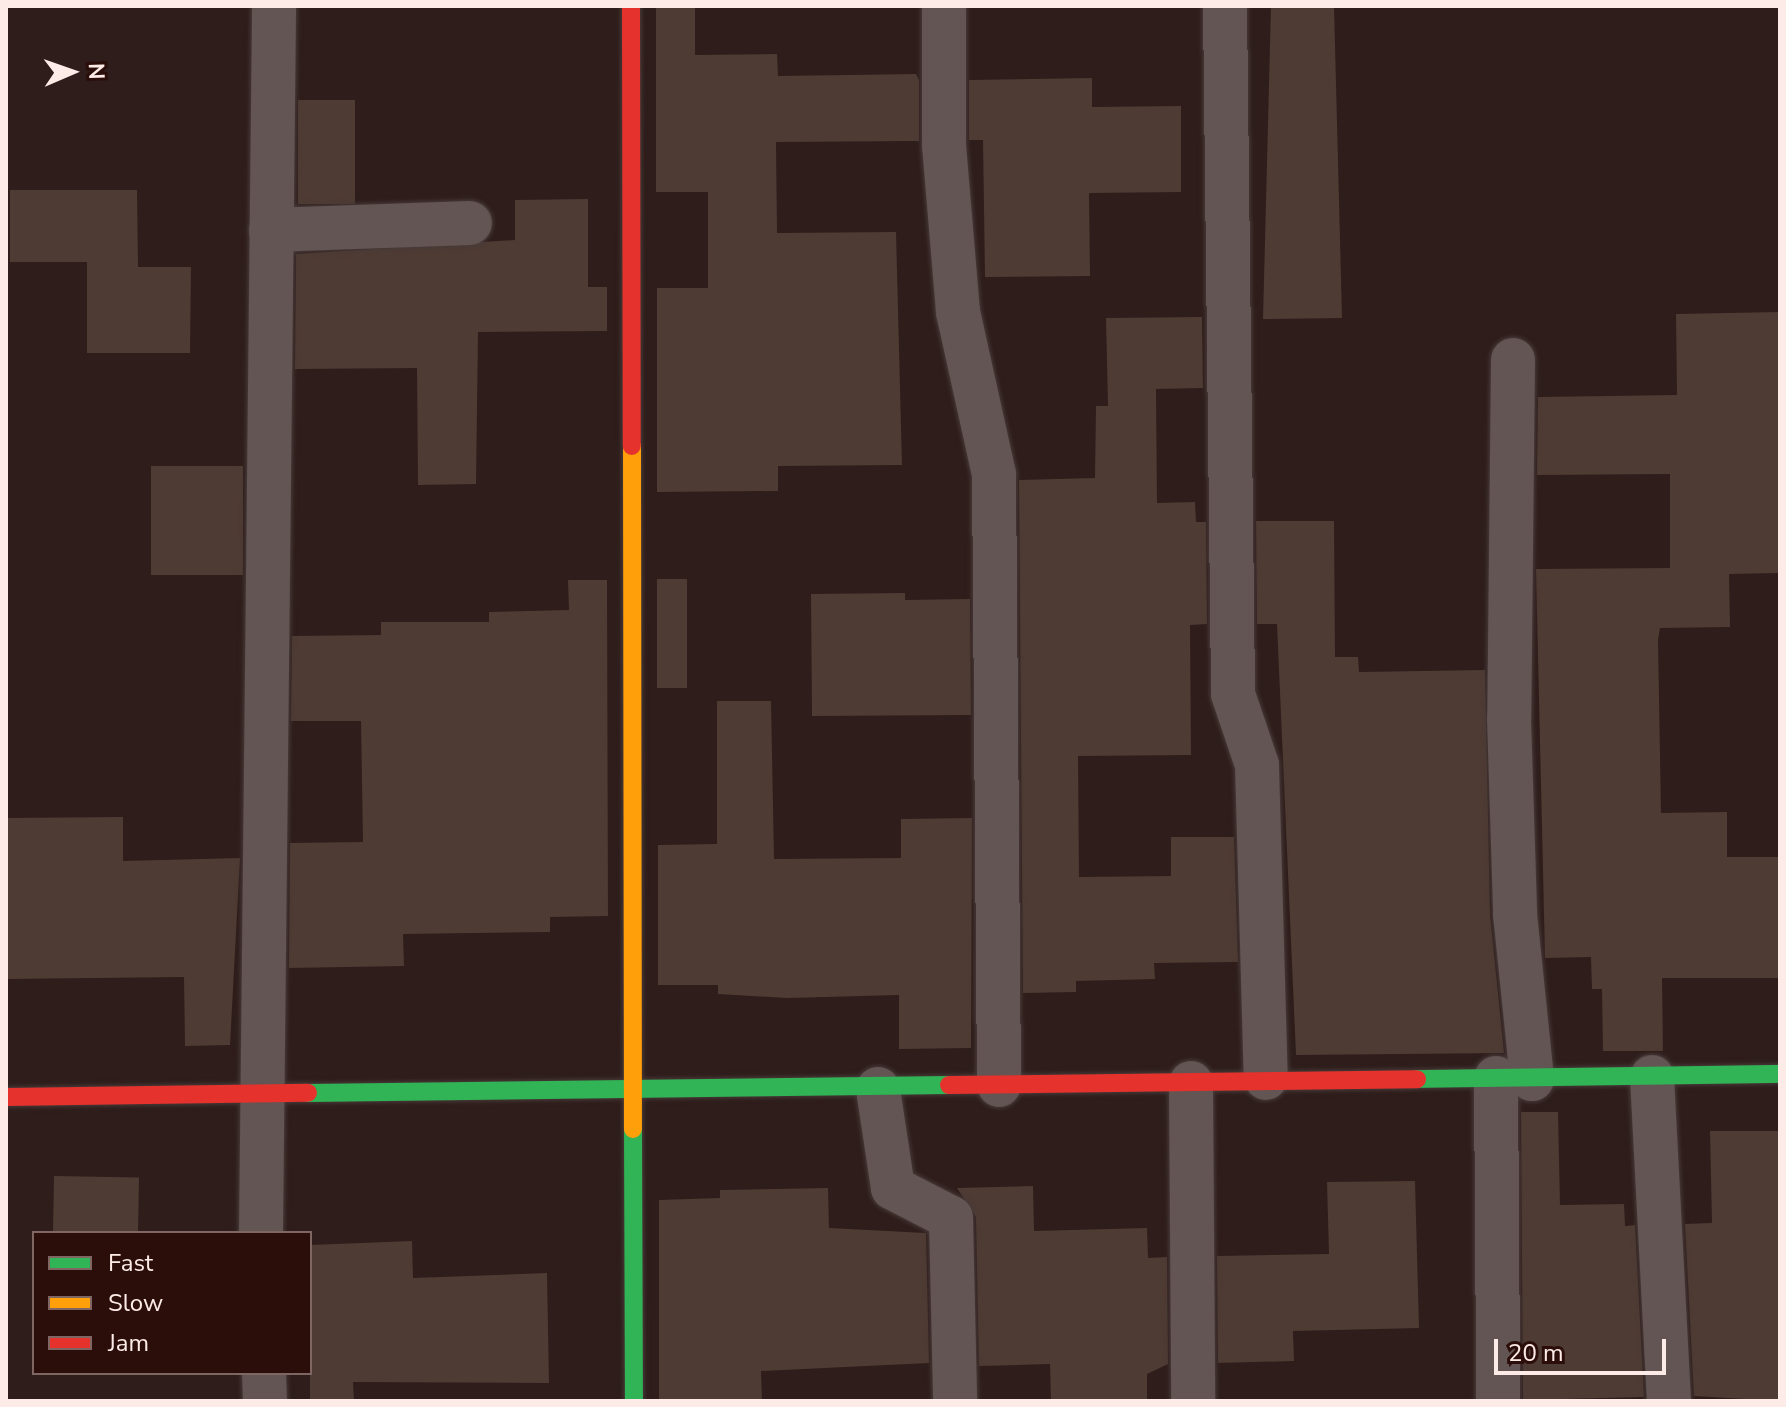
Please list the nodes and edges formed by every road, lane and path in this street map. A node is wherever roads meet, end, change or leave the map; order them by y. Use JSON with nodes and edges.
{"nodes":[{"id":1,"x":274,"y":6,"type":"edge"},
{"id":2,"x":631,"y":6,"type":"edge"},
{"id":3,"x":944,"y":6,"type":"edge"},
{"id":4,"x":1225,"y":6,"type":"edge"},
{"id":5,"x":470,"y":223,"type":"dead end"},
{"id":6,"x":271,"y":230,"type":"junction"},
{"id":7,"x":1513,"y":360,"type":"dead end"},
{"id":8,"x":1780,"y":1074,"type":"edge"},
{"id":9,"x":1652,"y":1077,"type":"junction"},
{"id":10,"x":1266,"y":1078,"type":"junction"},
{"id":11,"x":1514,"y":1079,"type":"junction"},
{"id":12,"x":1191,"y":1083,"type":"junction"},
{"id":13,"x":999,"y":1085,"type":"junction"},
{"id":14,"x":878,"y":1089,"type":"junction"},
{"id":15,"x":259,"y":1091,"type":"junction"},
{"id":16,"x":629,"y":1091,"type":"junction"},
{"id":17,"x":6,"y":1097,"type":"edge"},
{"id":18,"x":261,"y":1231,"type":"edge"},
{"id":19,"x":264,"y":1375,"type":"edge"},
{"id":20,"x":265,"y":1401,"type":"edge"},
{"id":21,"x":634,"y":1401,"type":"edge"},
{"id":22,"x":955,"y":1401,"type":"edge"},
{"id":23,"x":1193,"y":1401,"type":"edge"},
{"id":24,"x":1498,"y":1401,"type":"edge"},
{"id":25,"x":1669,"y":1401,"type":"edge"}],
"edges":[{"from":1,"to":6,"type":"street"},
{"from":2,"to":16,"type":"street"},
{"from":3,"to":13,"type":"street"},
{"from":4,"to":10,"type":"street"},
{"from":5,"to":6,"type":"street"},
{"from":6,"to":15,"type":"street"},
{"from":7,"to":11,"type":"street"},
{"from":8,"to":9,"type":"street"},
{"from":9,"to":11,"type":"street"},
{"from":9,"to":25,"type":"street"},
{"from":10,"to":11,"type":"street"},
{"from":10,"to":12,"type":"street"},
{"from":11,"to":24,"type":"street"},
{"from":12,"to":13,"type":"street"},
{"from":12,"to":23,"type":"street"},
{"from":13,"to":14,"type":"street"},
{"from":14,"to":16,"type":"street"},
{"from":14,"to":22,"type":"street"},
{"from":15,"to":16,"type":"street"},
{"from":15,"to":17,"type":"street"},
{"from":15,"to":18,"type":"street"},
{"from":16,"to":21,"type":"street"},
{"from":19,"to":20,"type":"street"}]}
